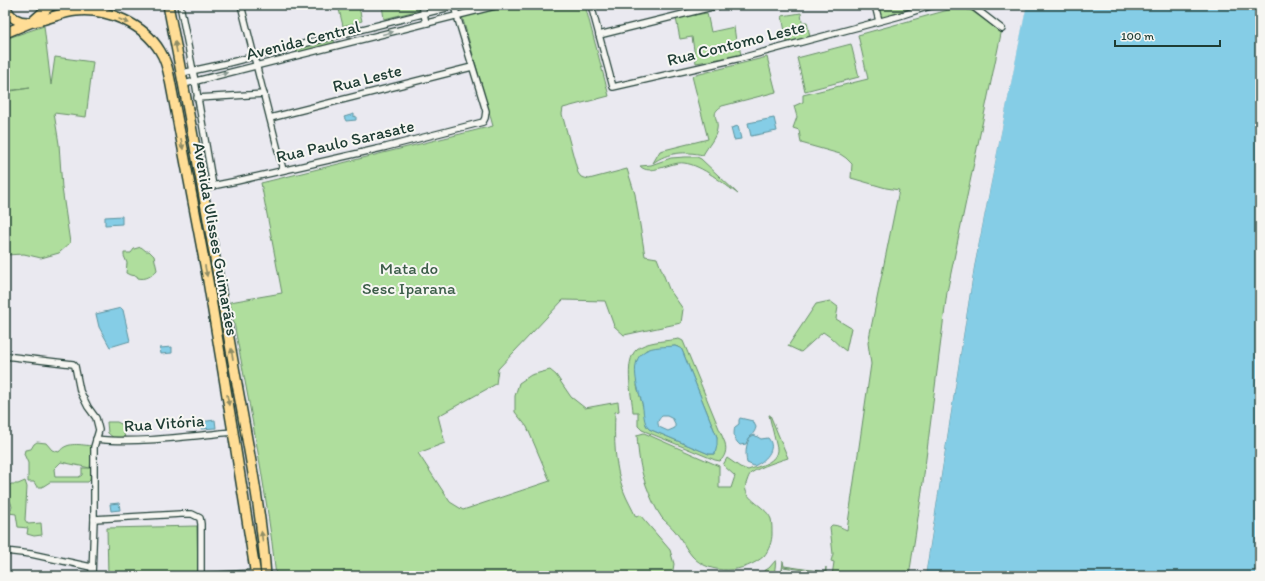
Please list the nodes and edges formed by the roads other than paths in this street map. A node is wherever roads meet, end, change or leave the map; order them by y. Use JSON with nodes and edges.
{"nodes":[{"id":1,"x":51,"y":5,"type":"edge"},
{"id":2,"x":168,"y":5,"type":"edge"},
{"id":3,"x":180,"y":5,"type":"edge"},
{"id":4,"x":241,"y":5,"type":"edge"},
{"id":5,"x":422,"y":5,"type":"edge"},
{"id":6,"x":499,"y":5,"type":"edge"},
{"id":7,"x":591,"y":5,"type":"edge"},
{"id":8,"x":720,"y":5,"type":"edge"},
{"id":9,"x":875,"y":5,"type":"edge"},
{"id":10,"x":935,"y":5,"type":"edge"},
{"id":11,"x":971,"y":5,"type":"edge"},
{"id":12,"x":5,"y":6,"type":"edge"},
{"id":13,"x":456,"y":6,"type":"edge"},
{"id":14,"x":922,"y":7,"type":"edge"},
{"id":15,"x":424,"y":13,"type":"junction"},
{"id":16,"x":457,"y":15,"type":"junction"},
{"id":17,"x":32,"y":22,"type":"junction"},
{"id":18,"x":879,"y":22,"type":"junction"},
{"id":19,"x":426,"y":23,"type":"junction"},
{"id":20,"x":1002,"y":29,"type":"dead end"},
{"id":21,"x":5,"y":33,"type":"edge"},
{"id":22,"x":599,"y":35,"type":"junction"},
{"id":23,"x":293,"y":47,"type":"junction"},
{"id":24,"x":295,"y":56,"type":"junction"},
{"id":25,"x":254,"y":57,"type":"junction"},
{"id":26,"x":257,"y":66,"type":"junction"},
{"id":27,"x":472,"y":67,"type":"junction"},
{"id":28,"x":193,"y":71,"type":"junction"},
{"id":29,"x":182,"y":73,"type":"junction"},
{"id":30,"x":195,"y":81,"type":"junction"},
{"id":31,"x":184,"y":84,"type":"junction"},
{"id":32,"x":264,"y":94,"type":"junction"},
{"id":33,"x":198,"y":98,"type":"junction"},
{"id":34,"x":270,"y":118,"type":"junction"},
{"id":35,"x":191,"y":126,"type":"junction"},
{"id":36,"x":179,"y":128,"type":"junction"},
{"id":37,"x":283,"y":170,"type":"junction"},
{"id":38,"x":213,"y":186,"type":"junction"},
{"id":39,"x":202,"y":188,"type":"junction"},
{"id":40,"x":5,"y":356,"type":"edge"},
{"id":41,"x":234,"y":432,"type":"junction"},
{"id":42,"x":96,"y":439,"type":"junction"},
{"id":43,"x":94,"y":519,"type":"junction"},
{"id":44,"x":5,"y":551,"type":"edge"},
{"id":45,"x":91,"y":567,"type":"junction"},
{"id":46,"x":256,"y":574,"type":"edge"},
{"id":47,"x":92,"y":576,"type":"edge"},
{"id":48,"x":201,"y":576,"type":"edge"},
{"id":49,"x":266,"y":576,"type":"edge"}],
"edges":[{"from":1,"to":17,"type":"main road"},
{"from":29,"to":2,"type":"main road","name":"Avenida Ulisses Guimarães","one_way":true},
{"from":3,"to":28,"type":"street"},
{"from":4,"to":25,"type":"street"},
{"from":5,"to":15,"type":"street"},
{"from":6,"to":16,"type":"street","name":"Avenida Central"},
{"from":7,"to":22,"type":"street"},
{"from":8,"to":22,"type":"street"},
{"from":9,"to":18,"type":"street"},
{"from":10,"to":14,"type":"street","name":"Rua Contomo Leste"},
{"from":11,"to":20,"type":"street"},
{"from":12,"to":17,"type":"main road"},
{"from":13,"to":15,"type":"street","name":"Avenida Central"},
{"from":13,"to":16,"type":"street"},
{"from":14,"to":18,"type":"street","name":"Rua Contomo Leste"},
{"from":15,"to":19,"type":"street"},
{"from":15,"to":23,"type":"street","name":"Avenida Central"},
{"from":16,"to":19,"type":"street","name":"Avenida Central"},
{"from":16,"to":27,"type":"street"},
{"from":17,"to":21,"type":"main road"},
{"from":17,"to":36,"type":"main road","name":"Avenida Ulisses Guimarães","one_way":true},
{"from":18,"to":22,"type":"street","name":"Rua Contomo Leste"},
{"from":24,"to":19,"type":"street","name":"Avenida Central","one_way":true},
{"from":23,"to":24,"type":"street"},
{"from":23,"to":25,"type":"street","name":"Avenida Central"},
{"from":24,"to":26,"type":"street","name":"Avenida Central"},
{"from":25,"to":26,"type":"street"},
{"from":25,"to":28,"type":"street","name":"Avenida Central"},
{"from":30,"to":26,"type":"street","name":"Avenida Central","one_way":true},
{"from":26,"to":32,"type":"street"},
{"from":27,"to":34,"type":"street","name":"Rua Leste"},
{"from":27,"to":37,"type":"street","name":"Rua Paulo Sarasate"},
{"from":28,"to":29,"type":"street","name":"Avenida Central"},
{"from":28,"to":30,"type":"street"},
{"from":29,"to":31,"type":"main road","name":"Avenida Ulisses Guimarães"},
{"from":30,"to":31,"type":"street","name":"Avenida Central"},
{"from":30,"to":33,"type":"street"},
{"from":31,"to":35,"type":"main road","name":"Avenida Ulisses Guimarães"},
{"from":32,"to":33,"type":"street"},
{"from":32,"to":34,"type":"street"},
{"from":33,"to":38,"type":"street"},
{"from":34,"to":37,"type":"street"},
{"from":35,"to":36,"type":"main road"},
{"from":35,"to":39,"type":"main road","name":"Avenida Ulisses Guimarães"},
{"from":36,"to":41,"type":"main road","name":"Avenida Ulisses Guimarães","one_way":true},
{"from":37,"to":38,"type":"street","name":"Rua Paulo Sarasate"},
{"from":38,"to":39,"type":"street","name":"Rua Paulo Sarasate"},
{"from":49,"to":39,"type":"main road","name":"Avenida Ulisses Guimarães","one_way":true},
{"from":40,"to":42,"type":"street","name":"Rua Vitória"},
{"from":41,"to":42,"type":"street","name":"Rua Vitória"},
{"from":41,"to":46,"type":"main road","name":"Avenida Ulisses Guimarães"},
{"from":42,"to":43,"type":"street"},
{"from":43,"to":45,"type":"street"},
{"from":43,"to":48,"type":"street"},
{"from":44,"to":45,"type":"street"},
{"from":45,"to":47,"type":"street"},
{"from":46,"to":48,"type":"street"}]}
